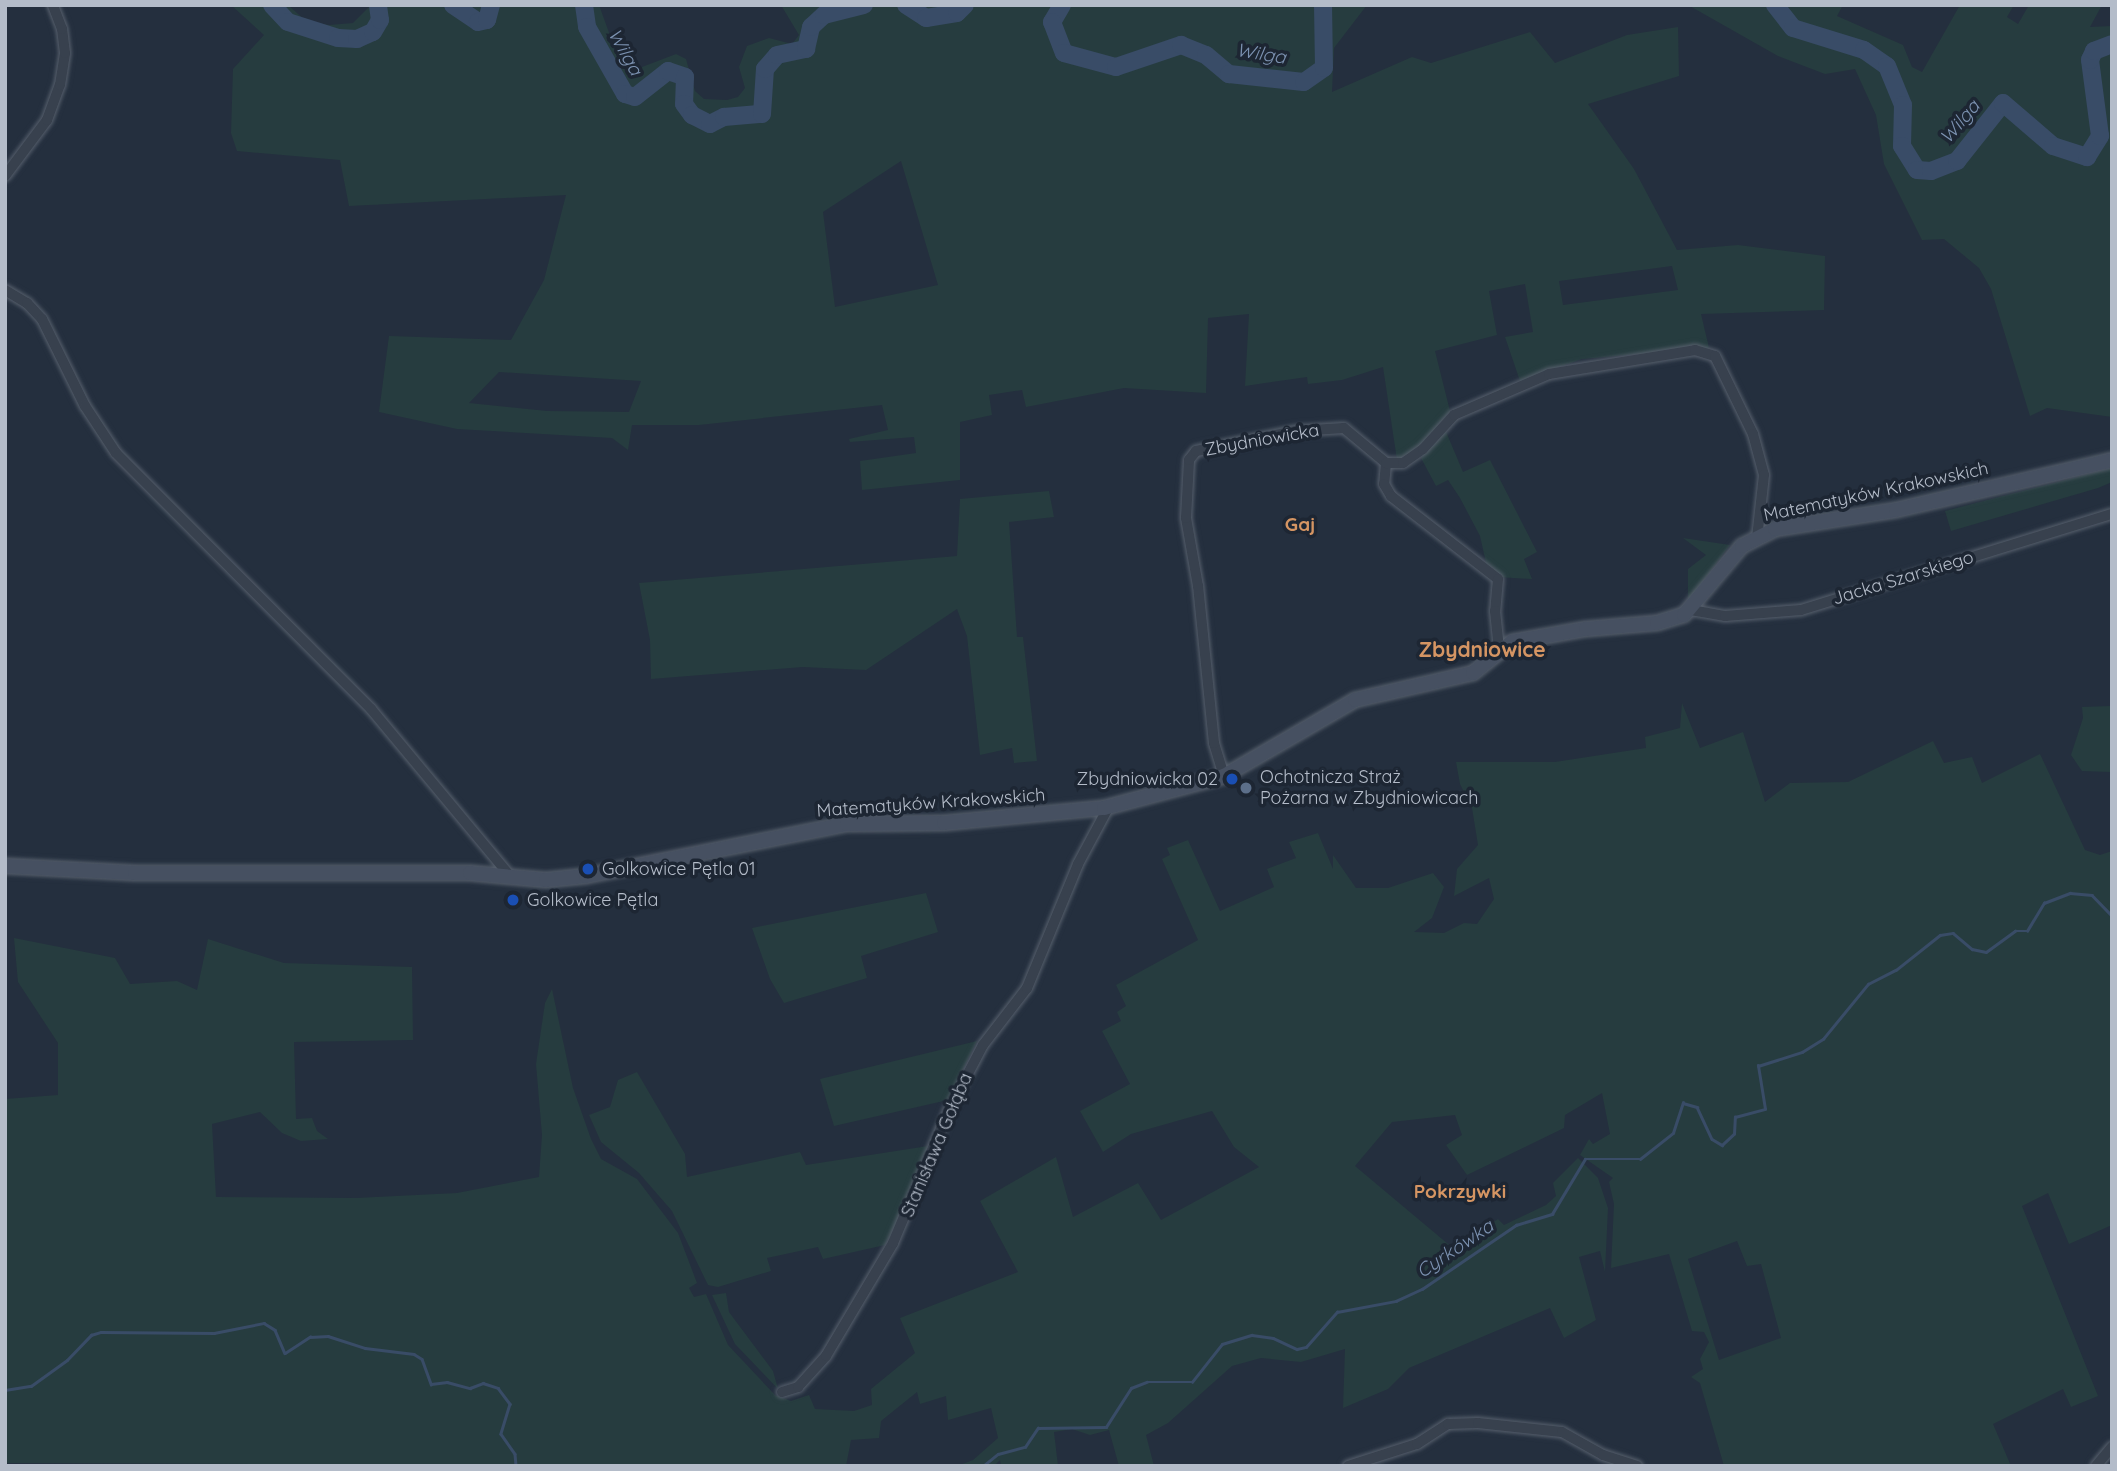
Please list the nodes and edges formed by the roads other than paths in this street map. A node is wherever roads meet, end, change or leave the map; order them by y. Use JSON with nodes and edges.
{"nodes":[{"id":1,"x":53,"y":5,"type":"edge"},
{"id":2,"x":5,"y":176,"type":"edge"},
{"id":3,"x":5,"y":278,"type":"edge"},
{"id":4,"x":9,"y":292,"type":"edge"},
{"id":5,"x":2112,"y":460,"type":"edge"},
{"id":6,"x":1386,"y":463,"type":"junction"},
{"id":7,"x":2112,"y":514,"type":"edge"},
{"id":8,"x":1757,"y":538,"type":"junction"},
{"id":9,"x":1691,"y":610,"type":"junction"},
{"id":10,"x":1499,"y":650,"type":"junction"},
{"id":11,"x":1224,"y":776,"type":"junction"},
{"id":12,"x":1108,"y":807,"type":"junction"},
{"id":13,"x":5,"y":866,"type":"edge"},
{"id":14,"x":511,"y":877,"type":"junction"},
{"id":15,"x":782,"y":1392,"type":"dead end"},
{"id":16,"x":2112,"y":1447,"type":"edge"},
{"id":17,"x":1348,"y":1466,"type":"edge"},
{"id":18,"x":1637,"y":1466,"type":"edge"},
{"id":19,"x":2096,"y":1466,"type":"edge"}],
"edges":[{"from":1,"to":2,"type":"street"},
{"from":3,"to":4,"type":"street"},
{"from":4,"to":14,"type":"street"},
{"from":5,"to":8,"type":"street","name":"Matematyków Krakowskich"},
{"from":6,"to":8,"type":"street"},
{"from":6,"to":10,"type":"street"},
{"from":6,"to":11,"type":"street","name":"Zbydniowicka"},
{"from":7,"to":9,"type":"street","name":"Jacka Szarskiego"},
{"from":8,"to":9,"type":"street","name":"Matematyków Krakowskich"},
{"from":9,"to":10,"type":"street","name":"Matematyków Krakowskich"},
{"from":10,"to":11,"type":"street","name":"Matematyków Krakowskich"},
{"from":11,"to":12,"type":"street","name":"Matematyków Krakowskich"},
{"from":12,"to":14,"type":"street","name":"Matematyków Krakowskich"},
{"from":12,"to":15,"type":"street","name":"Stanisława Gołąba"},
{"from":13,"to":14,"type":"street","name":"Matematyków Krakowskich"},
{"from":16,"to":19,"type":"street"},
{"from":17,"to":18,"type":"street"}]}
